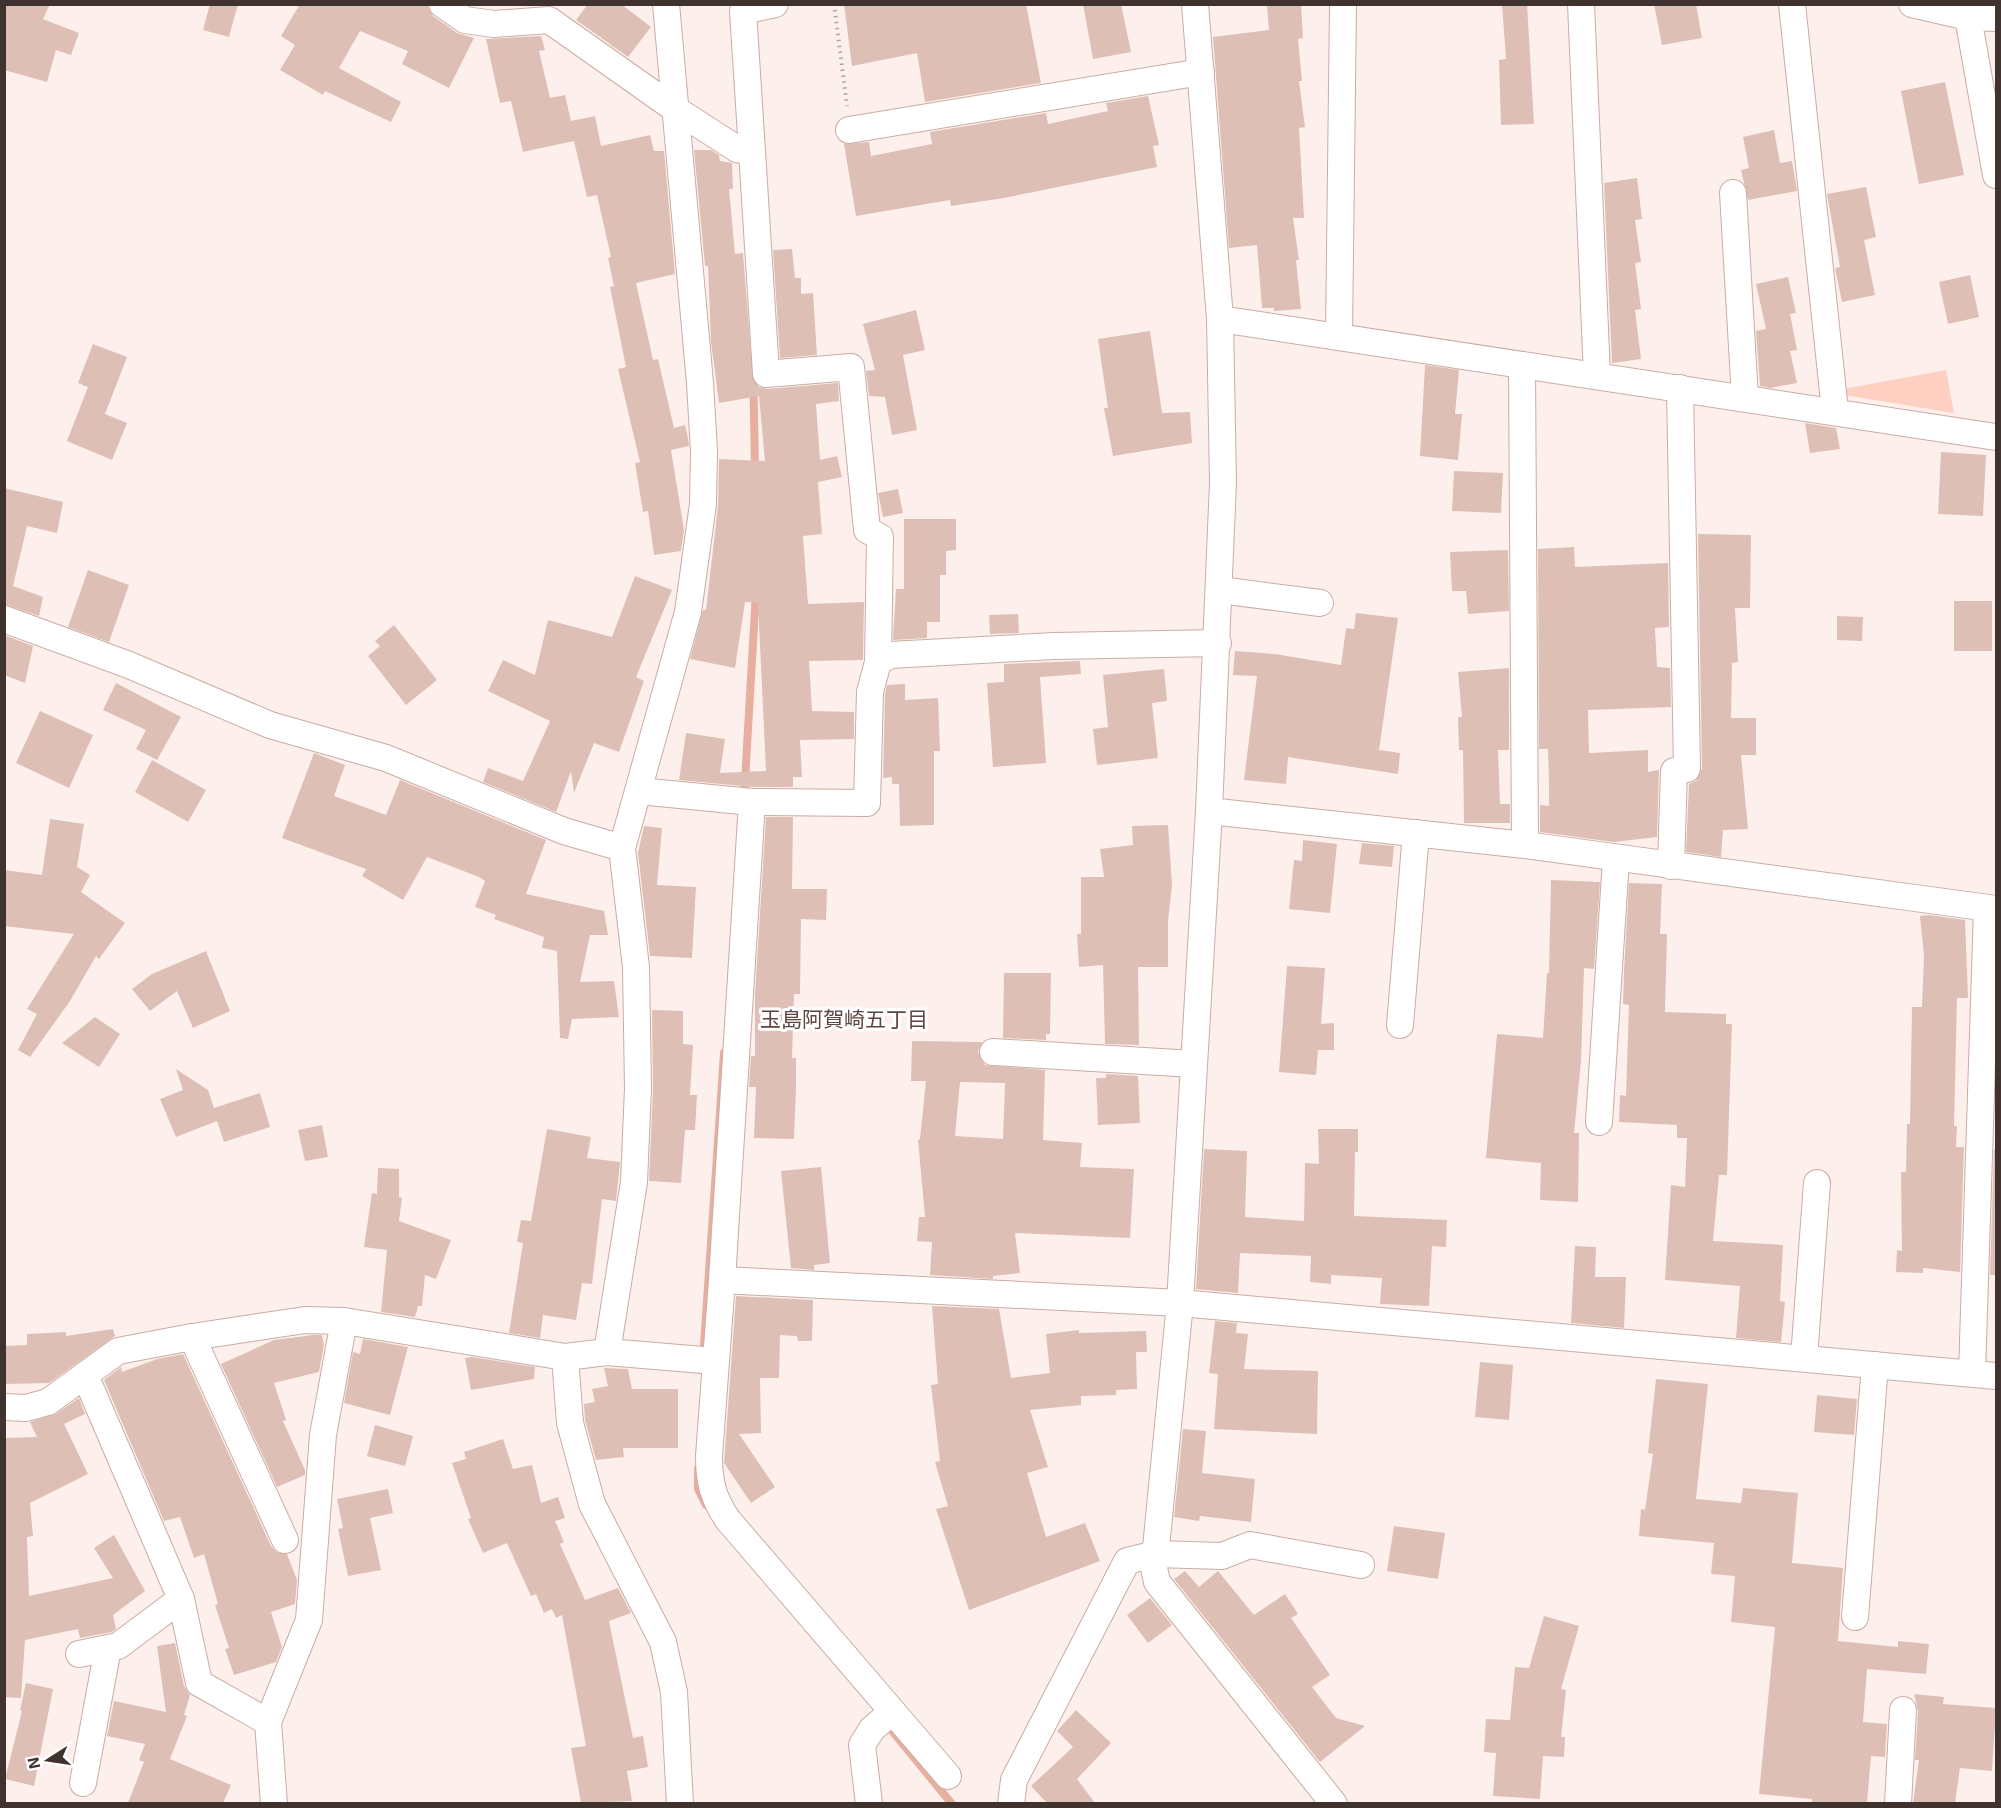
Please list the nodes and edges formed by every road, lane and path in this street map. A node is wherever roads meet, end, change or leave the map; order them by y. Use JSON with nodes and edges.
{"nodes":[{"id":1,"x":442,"y":4,"type":"edge"},
{"id":2,"x":666,"y":4,"type":"edge"},
{"id":3,"x":774,"y":4,"type":"edge"},
{"id":4,"x":834,"y":4,"type":"edge"},
{"id":5,"x":1195,"y":4,"type":"edge"},
{"id":6,"x":1343,"y":4,"type":"edge"},
{"id":7,"x":1581,"y":4,"type":"edge"},
{"id":8,"x":1792,"y":4,"type":"edge"},
{"id":9,"x":1912,"y":4,"type":"edge"},
{"id":10,"x":1968,"y":17,"type":"junction"},
{"id":11,"x":1996,"y":18,"type":"edge"},
{"id":12,"x":1201,"y":72,"type":"junction"},
{"id":13,"x":675,"y":108,"type":"junction"},
{"id":14,"x":849,"y":130,"type":"joint"},
{"id":15,"x":746,"y":150,"type":"junction"},
{"id":16,"x":1996,"y":175,"type":"edge"},
{"id":17,"x":1733,"y":193,"type":"dead end"},
{"id":18,"x":1220,"y":319,"type":"junction"},
{"id":19,"x":1339,"y":335,"type":"junction"},
{"id":20,"x":1522,"y":365,"type":"junction"},
{"id":21,"x":1597,"y":376,"type":"junction"},
{"id":22,"x":1680,"y":388,"type":"junction"},
{"id":23,"x":1745,"y":398,"type":"junction"},
{"id":24,"x":1835,"y":411,"type":"junction"},
{"id":25,"x":1996,"y":437,"type":"edge"},
{"id":26,"x":1220,"y":590,"type":"junction"},
{"id":27,"x":1320,"y":603,"type":"dead end"},
{"id":28,"x":4,"y":619,"type":"edge"},
{"id":29,"x":1218,"y":643,"type":"junction"},
{"id":30,"x":878,"y":663,"type":"junction"},
{"id":31,"x":639,"y":791,"type":"junction"},
{"id":32,"x":752,"y":802,"type":"junction"},
{"id":33,"x":1209,"y":811,"type":"junction"},
{"id":34,"x":1416,"y":833,"type":"junction"},
{"id":35,"x":1525,"y":845,"type":"junction"},
{"id":36,"x":622,"y":848,"type":"junction"},
{"id":37,"x":1616,"y":859,"type":"junction"},
{"id":38,"x":1671,"y":866,"type":"junction"},
{"id":39,"x":1992,"y":909,"type":"edge"},
{"id":40,"x":1400,"y":1025,"type":"dead end"},
{"id":41,"x":993,"y":1052,"type":"dead end"},
{"id":42,"x":1194,"y":1065,"type":"junction"},
{"id":43,"x":1599,"y":1122,"type":"dead end"},
{"id":44,"x":1817,"y":1183,"type":"dead end"},
{"id":45,"x":722,"y":1280,"type":"junction"},
{"id":46,"x":1180,"y":1303,"type":"junction"},
{"id":47,"x":344,"y":1321,"type":"junction"},
{"id":48,"x":192,"y":1337,"type":"junction"},
{"id":49,"x":607,"y":1352,"type":"junction"},
{"id":50,"x":565,"y":1357,"type":"junction"},
{"id":51,"x":1804,"y":1358,"type":"junction"},
{"id":52,"x":708,"y":1361,"type":"junction"},
{"id":53,"x":1875,"y":1365,"type":"junction"},
{"id":54,"x":85,"y":1375,"type":"junction"},
{"id":55,"x":1984,"y":1375,"type":"edge"},
{"id":56,"x":4,"y":1407,"type":"edge"},
{"id":57,"x":285,"y":1540,"type":"dead end"},
{"id":58,"x":1155,"y":1554,"type":"junction"},
{"id":59,"x":1361,"y":1565,"type":"dead end"},
{"id":60,"x":181,"y":1599,"type":"junction"},
{"id":61,"x":1855,"y":1617,"type":"dead end"},
{"id":62,"x":108,"y":1648,"type":"junction"},
{"id":63,"x":79,"y":1654,"type":"dead end"},
{"id":64,"x":1903,"y":1710,"type":"dead end"},
{"id":65,"x":886,"y":1717,"type":"junction"},
{"id":66,"x":268,"y":1722,"type":"junction"},
{"id":67,"x":948,"y":1776,"type":"dead end"},
{"id":68,"x":83,"y":1783,"type":"dead end"},
{"id":69,"x":274,"y":1803,"type":"edge"},
{"id":70,"x":680,"y":1803,"type":"edge"},
{"id":71,"x":869,"y":1803,"type":"edge"},
{"id":72,"x":1011,"y":1803,"type":"edge"},
{"id":73,"x":1334,"y":1803,"type":"edge"},
{"id":74,"x":1898,"y":1803,"type":"edge"}],
"edges":[{"from":1,"to":13,"type":"street"},
{"from":2,"to":13,"type":"street"},
{"from":3,"to":15,"type":"street"},
{"from":4,"to":14,"type":"path"},
{"from":5,"to":12,"type":"street"},
{"from":6,"to":19,"type":"street"},
{"from":7,"to":21,"type":"street"},
{"from":8,"to":24,"type":"street"},
{"from":9,"to":10,"type":"street"},
{"from":10,"to":11,"type":"street"},
{"from":10,"to":16,"type":"street"},
{"from":12,"to":14,"type":"street"},
{"from":12,"to":18,"type":"street"},
{"from":13,"to":15,"type":"street"},
{"from":13,"to":31,"type":"street"},
{"from":15,"to":30,"type":"street"},
{"from":17,"to":23,"type":"street"},
{"from":18,"to":19,"type":"street"},
{"from":18,"to":26,"type":"street"},
{"from":19,"to":20,"type":"street"},
{"from":20,"to":21,"type":"street"},
{"from":20,"to":35,"type":"street"},
{"from":21,"to":22,"type":"street"},
{"from":22,"to":23,"type":"street"},
{"from":22,"to":38,"type":"street"},
{"from":23,"to":24,"type":"street"},
{"from":24,"to":25,"type":"street"},
{"from":26,"to":27,"type":"street"},
{"from":26,"to":29,"type":"street"},
{"from":28,"to":36,"type":"street"},
{"from":29,"to":30,"type":"street"},
{"from":29,"to":33,"type":"street"},
{"from":30,"to":32,"type":"street"},
{"from":31,"to":32,"type":"street"},
{"from":31,"to":36,"type":"street"},
{"from":32,"to":45,"type":"street"},
{"from":33,"to":34,"type":"street"},
{"from":33,"to":42,"type":"street"},
{"from":34,"to":35,"type":"street"},
{"from":34,"to":40,"type":"street"},
{"from":35,"to":37,"type":"street"},
{"from":36,"to":49,"type":"street"},
{"from":37,"to":38,"type":"street"},
{"from":37,"to":43,"type":"street"},
{"from":38,"to":39,"type":"street"},
{"from":39,"to":55,"type":"street"},
{"from":41,"to":42,"type":"street"},
{"from":42,"to":46,"type":"street"},
{"from":44,"to":51,"type":"street"},
{"from":45,"to":46,"type":"street"},
{"from":45,"to":52,"type":"street"},
{"from":46,"to":51,"type":"street"},
{"from":46,"to":58,"type":"street"},
{"from":47,"to":48,"type":"street"},
{"from":47,"to":50,"type":"street"},
{"from":47,"to":66,"type":"street"},
{"from":48,"to":54,"type":"street"},
{"from":48,"to":57,"type":"street"},
{"from":49,"to":50,"type":"street"},
{"from":49,"to":52,"type":"street"},
{"from":50,"to":70,"type":"street"},
{"from":51,"to":53,"type":"street"},
{"from":52,"to":65,"type":"street"},
{"from":53,"to":55,"type":"street"},
{"from":53,"to":61,"type":"street"},
{"from":54,"to":56,"type":"street"},
{"from":54,"to":60,"type":"street"},
{"from":58,"to":59,"type":"street"},
{"from":58,"to":72,"type":"street"},
{"from":58,"to":73,"type":"street"},
{"from":60,"to":62,"type":"street"},
{"from":60,"to":66,"type":"street"},
{"from":62,"to":63,"type":"street"},
{"from":62,"to":68,"type":"street"},
{"from":64,"to":74,"type":"street"},
{"from":65,"to":67,"type":"street"},
{"from":65,"to":71,"type":"street"},
{"from":66,"to":69,"type":"street"}]}
